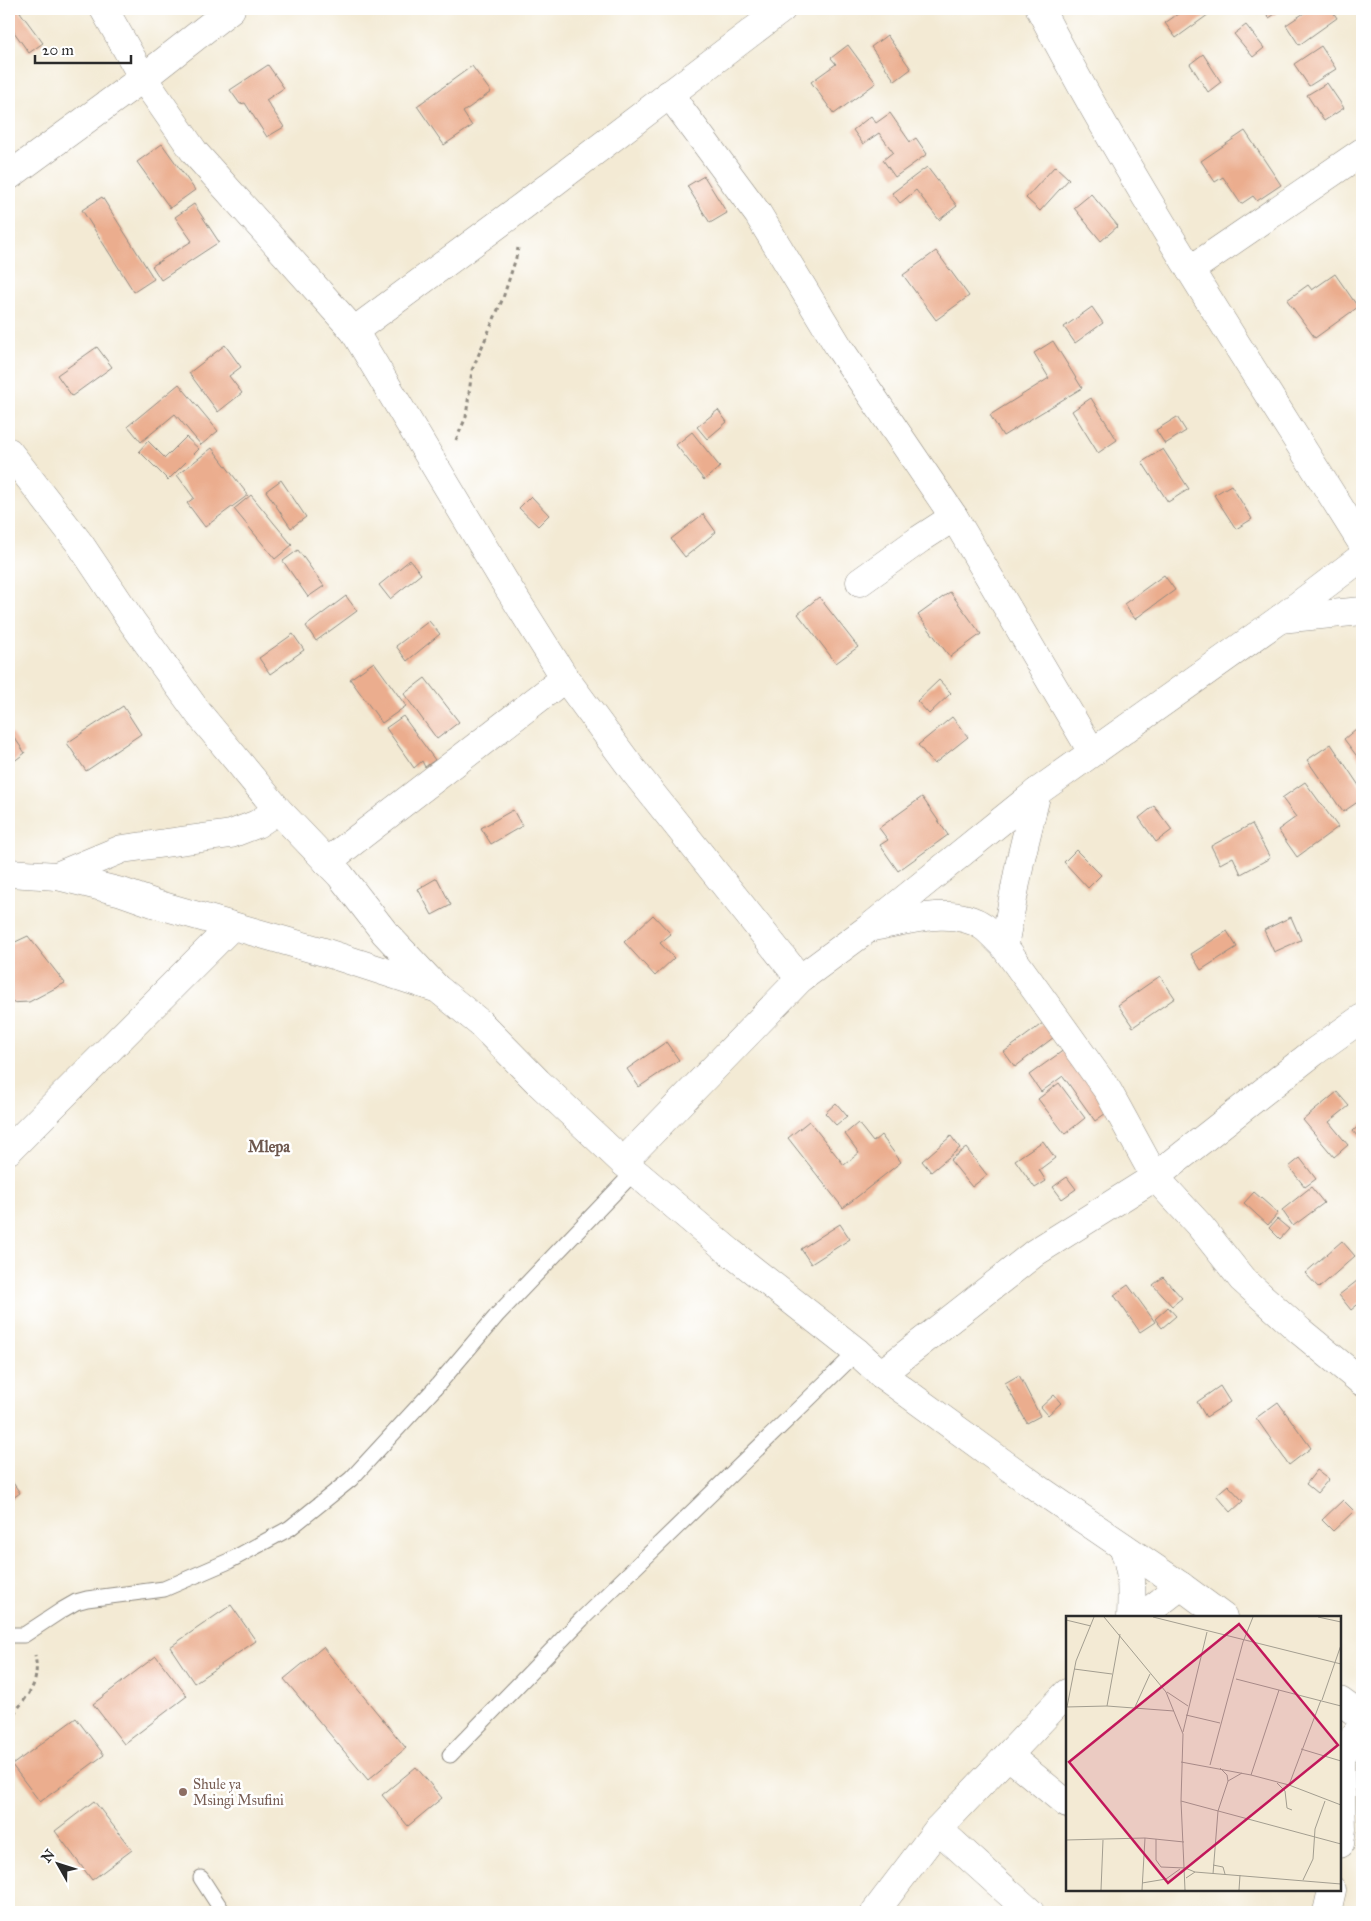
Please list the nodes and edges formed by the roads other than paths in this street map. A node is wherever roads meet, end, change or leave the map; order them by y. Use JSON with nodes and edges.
{"nodes":[{"id":1,"x":104,"y":9,"type":"edge"},
{"id":2,"x":232,"y":9,"type":"edge"},
{"id":3,"x":782,"y":9,"type":"edge"},
{"id":4,"x":1040,"y":9,"type":"edge"},
{"id":5,"x":143,"y":78,"type":"junction"},
{"id":6,"x":669,"y":94,"type":"junction"},
{"id":7,"x":1362,"y":152,"type":"edge"},
{"id":8,"x":9,"y":176,"type":"edge"},
{"id":9,"x":1190,"y":270,"type":"junction"},
{"id":10,"x":354,"y":331,"type":"junction"},
{"id":11,"x":9,"y":452,"type":"edge"},
{"id":12,"x":954,"y":518,"type":"junction"},
{"id":13,"x":1362,"y":543,"type":"edge"},
{"id":14,"x":1362,"y":557,"type":"edge"},
{"id":15,"x":860,"y":582,"type":"dead end"},
{"id":16,"x":1362,"y":611,"type":"edge"},
{"id":17,"x":1280,"y":619,"type":"junction"},
{"id":18,"x":566,"y":678,"type":"junction"},
{"id":19,"x":1092,"y":752,"type":"junction"},
{"id":20,"x":1037,"y":792,"type":"junction"},
{"id":21,"x":278,"y":810,"type":"junction"},
{"id":22,"x":327,"y":862,"type":"junction"},
{"id":23,"x":9,"y":873,"type":"edge"},
{"id":24,"x":57,"y":876,"type":"junction"},
{"id":25,"x":232,"y":926,"type":"junction"},
{"id":26,"x":869,"y":928,"type":"junction"},
{"id":27,"x":1004,"y":946,"type":"junction"},
{"id":28,"x":800,"y":979,"type":"junction"},
{"id":29,"x":438,"y":989,"type":"junction"},
{"id":30,"x":1362,"y":1018,"type":"edge"},
{"id":31,"x":9,"y":1150,"type":"edge"},
{"id":32,"x":629,"y":1166,"type":"junction"},
{"id":33,"x":1155,"y":1177,"type":"junction"},
{"id":34,"x":857,"y":1352,"type":"junction"},
{"id":35,"x":881,"y":1374,"type":"junction"},
{"id":36,"x":1362,"y":1382,"type":"edge"},
{"id":37,"x":1122,"y":1546,"type":"junction"},
{"id":38,"x":1181,"y":1586,"type":"junction"},
{"id":39,"x":1131,"y":1616,"type":"edge"},
{"id":40,"x":1142,"y":1616,"type":"edge"},
{"id":41,"x":1222,"y":1616,"type":"edge"},
{"id":42,"x":9,"y":1635,"type":"edge"},
{"id":43,"x":1066,"y":1694,"type":"edge"},
{"id":44,"x":1341,"y":1703,"type":"edge"},
{"id":45,"x":1362,"y":1717,"type":"edge"},
{"id":46,"x":1362,"y":1724,"type":"edge"},
{"id":47,"x":450,"y":1755,"type":"dead end"},
{"id":48,"x":1009,"y":1756,"type":"junction"},
{"id":49,"x":1341,"y":1756,"type":"edge"},
{"id":50,"x":1341,"y":1793,"type":"edge"},
{"id":51,"x":1066,"y":1803,"type":"edge"},
{"id":52,"x":938,"y":1829,"type":"junction"},
{"id":53,"x":1341,"y":1836,"type":"edge"},
{"id":54,"x":201,"y":1878,"type":"dead end"},
{"id":55,"x":1332,"y":1891,"type":"edge"},
{"id":56,"x":223,"y":1912,"type":"edge"},
{"id":57,"x":875,"y":1912,"type":"edge"},
{"id":58,"x":1030,"y":1912,"type":"edge"},
{"id":59,"x":1327,"y":1912,"type":"edge"}],
"edges":[{"from":1,"to":5,"type":"street"},
{"from":2,"to":5,"type":"street"},
{"from":3,"to":6,"type":"street"},
{"from":4,"to":9,"type":"street"},
{"from":5,"to":8,"type":"street"},
{"from":5,"to":10,"type":"street"},
{"from":6,"to":10,"type":"street"},
{"from":6,"to":12,"type":"street"},
{"from":7,"to":9,"type":"street"},
{"from":9,"to":13,"type":"street"},
{"from":10,"to":18,"type":"street"},
{"from":11,"to":21,"type":"street"},
{"from":12,"to":15,"type":"street"},
{"from":12,"to":19,"type":"street"},
{"from":14,"to":17,"type":"street"},
{"from":16,"to":17,"type":"street"},
{"from":17,"to":19,"type":"street"},
{"from":18,"to":22,"type":"street"},
{"from":18,"to":28,"type":"street"},
{"from":19,"to":20,"type":"street"},
{"from":20,"to":26,"type":"street"},
{"from":20,"to":27,"type":"street"},
{"from":21,"to":22,"type":"street"},
{"from":21,"to":24,"type":"street"},
{"from":22,"to":29,"type":"street"},
{"from":23,"to":24,"type":"street"},
{"from":24,"to":25,"type":"street"},
{"from":25,"to":29,"type":"street"},
{"from":25,"to":31,"type":"street"},
{"from":26,"to":27,"type":"street"},
{"from":26,"to":28,"type":"street"},
{"from":27,"to":33,"type":"street"},
{"from":28,"to":32,"type":"street"},
{"from":29,"to":32,"type":"street"},
{"from":30,"to":33,"type":"street"},
{"from":32,"to":34,"type":"street"},
{"from":32,"to":42,"type":"lane"},
{"from":33,"to":35,"type":"street"},
{"from":33,"to":36,"type":"street"},
{"from":34,"to":35,"type":"street"},
{"from":34,"to":47,"type":"lane"},
{"from":35,"to":37,"type":"street"},
{"from":37,"to":38,"type":"street"},
{"from":37,"to":39,"type":"street"},
{"from":38,"to":40,"type":"street"},
{"from":38,"to":41,"type":"street"},
{"from":43,"to":48,"type":"street"},
{"from":44,"to":45,"type":"street"},
{"from":46,"to":49,"type":"street"},
{"from":48,"to":51,"type":"street"},
{"from":48,"to":52,"type":"street"},
{"from":50,"to":53,"type":"street"},
{"from":52,"to":57,"type":"street"},
{"from":52,"to":58,"type":"street"},
{"from":54,"to":56,"type":"lane"},
{"from":55,"to":59,"type":"street"}]}
